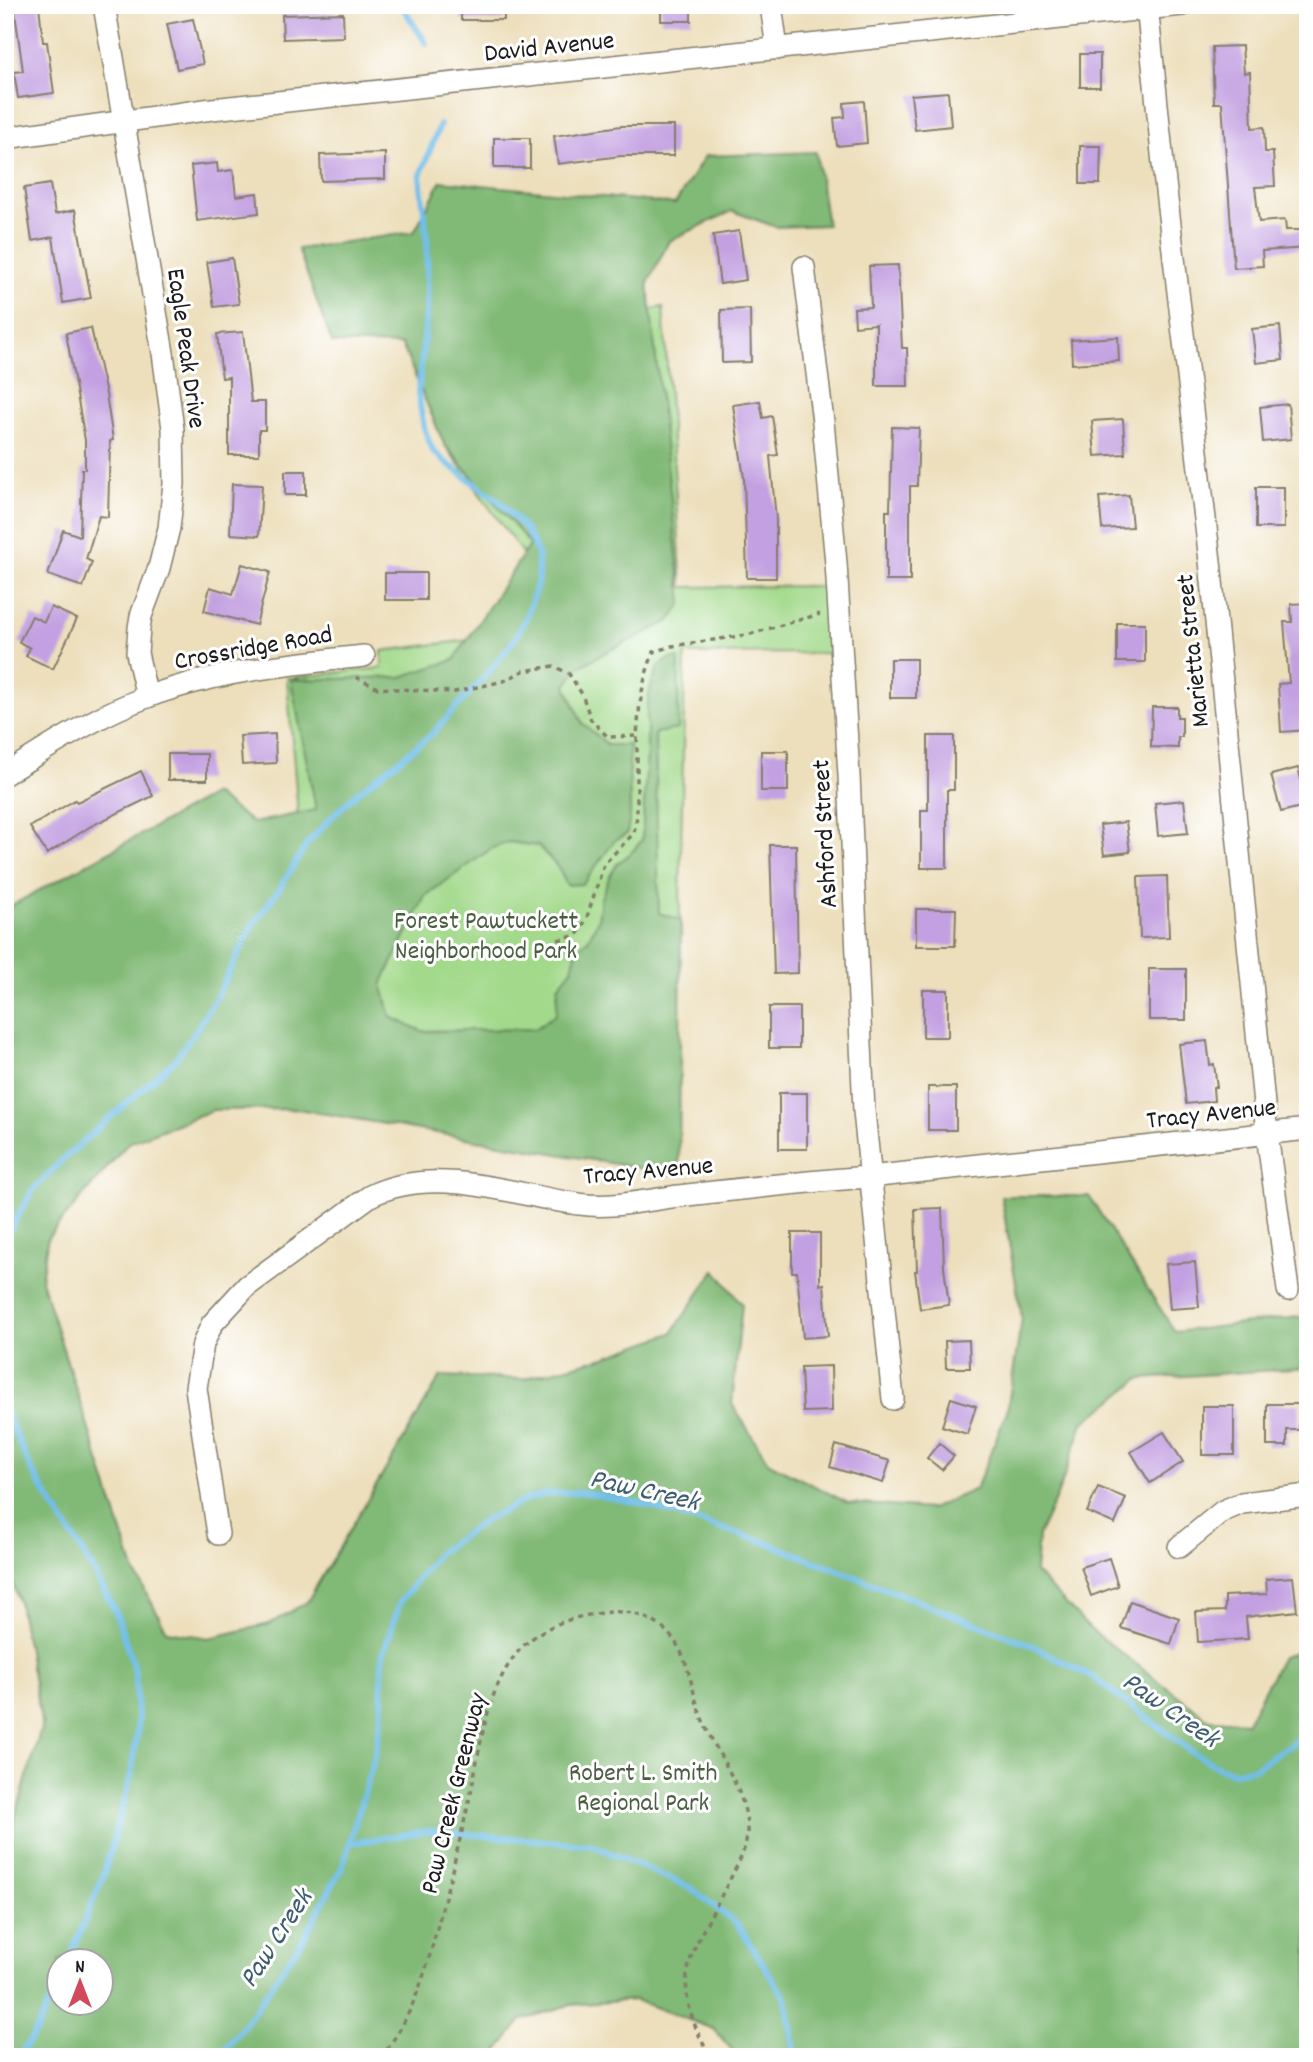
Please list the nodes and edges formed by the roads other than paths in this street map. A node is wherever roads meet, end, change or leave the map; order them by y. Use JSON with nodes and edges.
{"nodes":[{"id":1,"x":104,"y":5,"type":"edge"},
{"id":2,"x":771,"y":5,"type":"edge"},
{"id":3,"x":1182,"y":5,"type":"edge"},
{"id":4,"x":1148,"y":7,"type":"edge"},
{"id":5,"x":777,"y":50,"type":"junction"},
{"id":6,"x":124,"y":121,"type":"junction"},
{"id":7,"x":5,"y":138,"type":"edge"},
{"id":8,"x":804,"y":267,"type":"dead end"},
{"id":9,"x":364,"y":656,"type":"dead end"},
{"id":10,"x":147,"y":697,"type":"junction"},
{"id":11,"x":5,"y":774,"type":"edge"},
{"id":12,"x":1308,"y":1129,"type":"edge"},
{"id":13,"x":1267,"y":1134,"type":"junction"},
{"id":14,"x":869,"y":1177,"type":"junction"},
{"id":15,"x":1288,"y":1290,"type":"dead end"},
{"id":16,"x":893,"y":1399,"type":"dead end"},
{"id":17,"x":1308,"y":1495,"type":"edge"},
{"id":18,"x":218,"y":1534,"type":"dead end"},
{"id":19,"x":1179,"y":1547,"type":"dead end"}],
"edges":[{"from":1,"to":6,"type":"street","name":"Eagle Peak Drive"},
{"from":2,"to":5,"type":"street"},
{"from":3,"to":4,"type":"street","name":"David Avenue"},
{"from":4,"to":5,"type":"street","name":"David Avenue"},
{"from":4,"to":13,"type":"street","name":"Marietta Street"},
{"from":5,"to":6,"type":"street","name":"David Avenue"},
{"from":6,"to":7,"type":"street","name":"David Avenue"},
{"from":6,"to":10,"type":"street","name":"Eagle Peak Drive"},
{"from":8,"to":14,"type":"street","name":"Ashford Street"},
{"from":9,"to":10,"type":"street","name":"Crossridge Road"},
{"from":10,"to":11,"type":"street","name":"Crossridge Road"},
{"from":12,"to":13,"type":"street","name":"Tracy Avenue"},
{"from":13,"to":14,"type":"street","name":"Tracy Avenue"},
{"from":13,"to":15,"type":"street","name":"Marietta Street"},
{"from":14,"to":16,"type":"street","name":"Ashford Street"},
{"from":14,"to":18,"type":"street","name":"Tracy Avenue"},
{"from":17,"to":19,"type":"street"}]}
